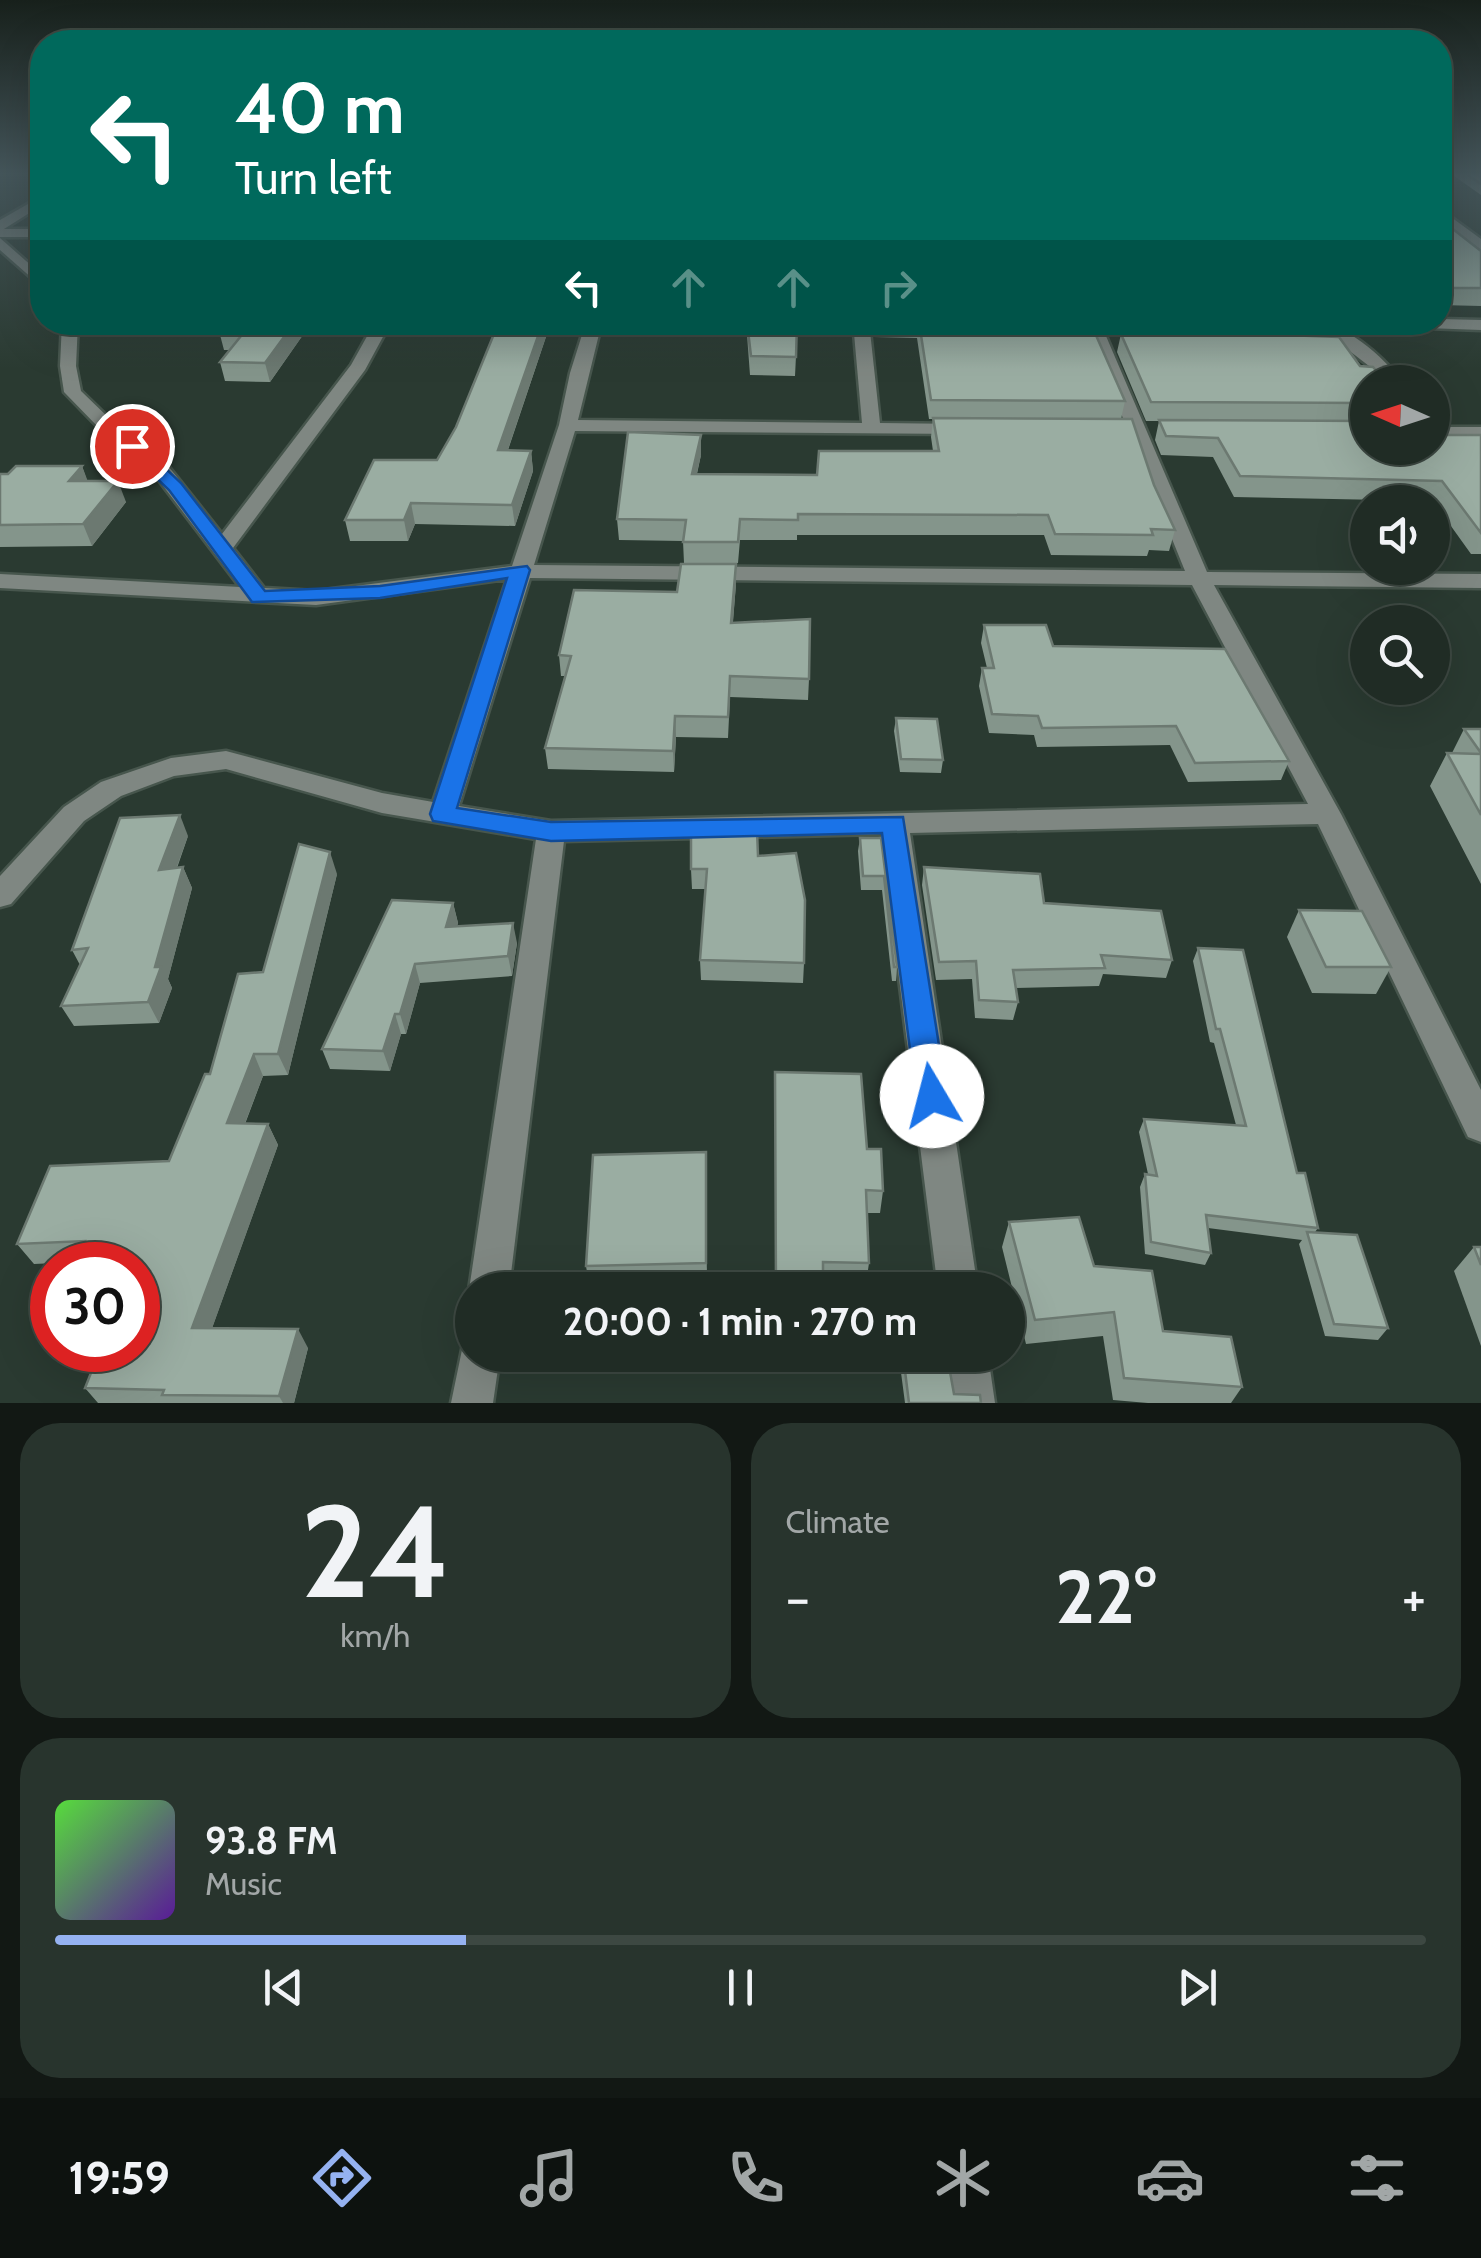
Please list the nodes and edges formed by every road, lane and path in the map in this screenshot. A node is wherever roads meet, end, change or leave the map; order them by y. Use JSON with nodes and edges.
{"nodes":[{"id":1,"x":1452,"y":239,"type":"edge"},
{"id":2,"x":1478,"y":241,"type":"edge"},
{"id":3,"x":0,"y":242,"type":"edge"},
{"id":4,"x":30,"y":272,"type":"edge"},
{"id":5,"x":1452,"y":324,"type":"edge"},
{"id":6,"x":1481,"y":325,"type":"edge"},
{"id":7,"x":69,"y":335,"type":"edge"},
{"id":8,"x":376,"y":335,"type":"edge"},
{"id":9,"x":590,"y":335,"type":"edge"},
{"id":10,"x":862,"y":335,"type":"edge"},
{"id":11,"x":1097,"y":335,"type":"edge"},
{"id":12,"x":1337,"y":335,"type":"edge"},
{"id":13,"x":1378,"y":365,"type":"edge"},
{"id":14,"x":568,"y":425,"type":"junction"},
{"id":15,"x":870,"y":427,"type":"junction"},
{"id":16,"x":983,"y":430,"type":"edge"},
{"id":17,"x":1450,"y":432,"type":"edge"},
{"id":18,"x":1481,"y":433,"type":"edge"},
{"id":19,"x":222,"y":548,"type":"junction"},
{"id":20,"x":520,"y":570,"type":"junction"},
{"id":21,"x":1199,"y":578,"type":"junction"},
{"id":22,"x":0,"y":581,"type":"edge"},
{"id":23,"x":1481,"y":581,"type":"edge"},
{"id":24,"x":259,"y":598,"type":"junction"},
{"id":25,"x":442,"y":814,"type":"junction"},
{"id":26,"x":1328,"y":814,"type":"junction"},
{"id":27,"x":894,"y":824,"type":"junction"},
{"id":28,"x":551,"y":831,"type":"junction"},
{"id":29,"x":0,"y":896,"type":"edge"},
{"id":30,"x":1481,"y":1126,"type":"edge"},
{"id":31,"x":491,"y":1272,"type":"edge"},
{"id":32,"x":956,"y":1272,"type":"edge"},
{"id":33,"x":477,"y":1372,"type":"edge"},
{"id":34,"x":970,"y":1372,"type":"edge"},
{"id":35,"x":472,"y":1403,"type":"edge"},
{"id":36,"x":974,"y":1403,"type":"edge"}],
"edges":[{"from":1,"to":2,"type":"street"},
{"from":3,"to":4,"type":"street"},
{"from":5,"to":6,"type":"street"},
{"from":7,"to":19,"type":"street"},
{"from":8,"to":19,"type":"street"},
{"from":9,"to":14,"type":"street"},
{"from":10,"to":15,"type":"street"},
{"from":11,"to":21,"type":"street"},
{"from":12,"to":13,"type":"street"},
{"from":14,"to":15,"type":"street"},
{"from":14,"to":20,"type":"street"},
{"from":15,"to":16,"type":"street"},
{"from":17,"to":18,"type":"street"},
{"from":19,"to":24,"type":"street"},
{"from":20,"to":21,"type":"street"},
{"from":20,"to":24,"type":"street"},
{"from":20,"to":25,"type":"street"},
{"from":21,"to":23,"type":"street"},
{"from":21,"to":26,"type":"street"},
{"from":22,"to":24,"type":"street"},
{"from":25,"to":28,"type":"street"},
{"from":25,"to":29,"type":"street"},
{"from":26,"to":27,"type":"street"},
{"from":26,"to":30,"type":"street"},
{"from":27,"to":28,"type":"street"},
{"from":27,"to":32,"type":"street"},
{"from":28,"to":31,"type":"street"},
{"from":33,"to":35,"type":"street"},
{"from":34,"to":36,"type":"street"}]}
